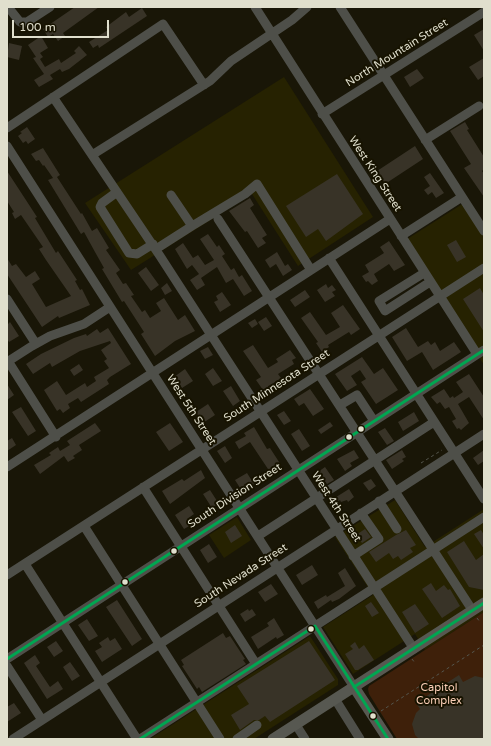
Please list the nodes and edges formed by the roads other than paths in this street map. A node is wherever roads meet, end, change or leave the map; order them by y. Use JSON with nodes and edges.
{"nodes":[{"id":1,"x":8,"y":7,"type":"edge"},
{"id":2,"x":50,"y":7,"type":"edge"},
{"id":3,"x":255,"y":7,"type":"edge"},
{"id":4,"x":307,"y":7,"type":"edge"},
{"id":5,"x":340,"y":7,"type":"edge"},
{"id":6,"x":484,"y":12,"type":"edge"},
{"id":7,"x":272,"y":34,"type":"junction"},
{"id":8,"x":384,"y":76,"type":"junction"},
{"id":9,"x":204,"y":85,"type":"junction"},
{"id":10,"x":53,"y":97,"type":"junction"},
{"id":11,"x":479,"y":106,"type":"dead end"},
{"id":12,"x":322,"y":114,"type":"junction"},
{"id":13,"x":7,"y":128,"type":"edge"},
{"id":14,"x":425,"y":140,"type":"junction"},
{"id":15,"x":7,"y":146,"type":"edge"},
{"id":16,"x":92,"y":155,"type":"junction"},
{"id":17,"x":117,"y":192,"type":"junction"},
{"id":18,"x":171,"y":195,"type":"dead end"},
{"id":19,"x":462,"y":197,"type":"junction"},
{"id":20,"x":218,"y":219,"type":"dead end"},
{"id":21,"x":390,"y":219,"type":"junction"},
{"id":22,"x":192,"y":226,"type":"junction"},
{"id":23,"x":484,"y":231,"type":"edge"},
{"id":24,"x":401,"y":236,"type":"junction"},
{"id":25,"x":156,"y":250,"type":"junction"},
{"id":26,"x":329,"y":258,"type":"junction"},
{"id":27,"x":484,"y":268,"type":"edge"},
{"id":28,"x":311,"y":270,"type":"junction"},
{"id":29,"x":424,"y":272,"type":"junction"},
{"id":30,"x":430,"y":282,"type":"junction"},
{"id":31,"x":439,"y":296,"type":"junction"},
{"id":32,"x":270,"y":298,"type":"junction"},
{"id":33,"x":7,"y":299,"type":"edge"},
{"id":34,"x":110,"y":307,"type":"junction"},
{"id":35,"x":211,"y":335,"type":"junction"},
{"id":36,"x":378,"y":335,"type":"junction"},
{"id":37,"x":36,"y":344,"type":"junction"},
{"id":38,"x":480,"y":352,"type":"edge"},
{"id":39,"x":8,"y":362,"type":"edge"},
{"id":40,"x":152,"y":372,"type":"junction"},
{"id":41,"x":319,"y":374,"type":"junction"},
{"id":42,"x":416,"y":394,"type":"junction"},
{"id":43,"x":340,"y":405,"type":"junction"},
{"id":44,"x":260,"y":411,"type":"junction"},
{"id":45,"x":374,"y":421,"type":"junction"},
{"id":46,"x":434,"y":422,"type":"junction"},
{"id":47,"x":357,"y":432,"type":"junction"},
{"id":48,"x":484,"y":434,"type":"edge"},
{"id":49,"x":56,"y":437,"type":"junction"},
{"id":50,"x":202,"y":449,"type":"junction"},
{"id":51,"x":454,"y":453,"type":"junction"},
{"id":52,"x":376,"y":460,"type":"junction"},
{"id":53,"x":7,"y":467,"type":"edge"},
{"id":54,"x":298,"y":470,"type":"junction"},
{"id":55,"x":142,"y":487,"type":"junction"},
{"id":56,"x":395,"y":491,"type":"junction"},
{"id":57,"x":316,"y":499,"type":"junction"},
{"id":58,"x":484,"y":499,"type":"edge"},
{"id":59,"x":379,"y":501,"type":"junction"},
{"id":60,"x":239,"y":508,"type":"junction"},
{"id":61,"x":361,"y":513,"type":"junction"},
{"id":62,"x":484,"y":517,"type":"edge"},
{"id":63,"x":84,"y":526,"type":"junction"},
{"id":64,"x":336,"y":529,"type":"junction"},
{"id":65,"x":397,"y":529,"type":"dead end"},
{"id":66,"x":258,"y":536,"type":"junction"},
{"id":67,"x":180,"y":546,"type":"junction"},
{"id":68,"x":434,"y":549,"type":"junction"},
{"id":69,"x":353,"y":556,"type":"junction"},
{"id":70,"x":25,"y":564,"type":"junction"},
{"id":71,"x":277,"y":566,"type":"junction"},
{"id":72,"x":7,"y":575,"type":"edge"},
{"id":73,"x":122,"y":585,"type":"junction"},
{"id":74,"x":374,"y":587,"type":"junction"},
{"id":75,"x":484,"y":603,"type":"edge"},
{"id":76,"x":218,"y":605,"type":"junction"},
{"id":77,"x":469,"y":605,"type":"dead end"},
{"id":78,"x":63,"y":623,"type":"junction"},
{"id":79,"x":315,"y":626,"type":"junction"},
{"id":80,"x":160,"y":644,"type":"junction"},
{"id":81,"x":413,"y":653,"type":"junction"},
{"id":82,"x":7,"y":659,"type":"edge"},
{"id":83,"x":256,"y":664,"type":"junction"},
{"id":84,"x":7,"y":666,"type":"edge"},
{"id":85,"x":101,"y":682,"type":"junction"},
{"id":86,"x":354,"y":687,"type":"junction"},
{"id":87,"x":335,"y":699,"type":"junction"},
{"id":88,"x":197,"y":703,"type":"junction"},
{"id":89,"x":42,"y":720,"type":"junction"},
{"id":90,"x":296,"y":724,"type":"junction"},
{"id":91,"x":257,"y":726,"type":"dead end"},
{"id":92,"x":13,"y":739,"type":"edge"},
{"id":93,"x":139,"y":739,"type":"edge"},
{"id":94,"x":220,"y":739,"type":"edge"},
{"id":95,"x":237,"y":739,"type":"edge"},
{"id":96,"x":273,"y":739,"type":"edge"},
{"id":97,"x":305,"y":739,"type":"edge"},
{"id":98,"x":360,"y":739,"type":"edge"},
{"id":99,"x":388,"y":739,"type":"edge"}],
"edges":[{"from":1,"to":2,"type":"street"},
{"from":3,"to":7,"type":"street","name":"West King Street"},
{"from":4,"to":7,"type":"street"},
{"from":5,"to":8,"type":"street"},
{"from":6,"to":8,"type":"street","name":"North Mountain Street"},
{"from":7,"to":9,"type":"street"},
{"from":7,"to":12,"type":"street","name":"West King Street"},
{"from":8,"to":12,"type":"street","name":"North Mountain Street"},
{"from":8,"to":14,"type":"street"},
{"from":9,"to":10,"type":"street"},
{"from":9,"to":16,"type":"street"},
{"from":10,"to":13,"type":"street"},
{"from":10,"to":16,"type":"street"},
{"from":11,"to":14,"type":"street"},
{"from":12,"to":21,"type":"street","name":"West King Street"},
{"from":14,"to":19,"type":"street"},
{"from":15,"to":34,"type":"street","name":"West 5th Street"},
{"from":16,"to":17,"type":"street","name":"West 4th Street"},
{"from":17,"to":25,"type":"street","name":"West 4th Street"},
{"from":17,"to":25,"type":"street"},
{"from":18,"to":22,"type":"street"},
{"from":19,"to":23,"type":"street"},
{"from":19,"to":24,"type":"street"},
{"from":20,"to":32,"type":"street"},
{"from":21,"to":24,"type":"street","name":"West King Street"},
{"from":21,"to":26,"type":"street"},
{"from":22,"to":25,"type":"street"},
{"from":22,"to":28,"type":"street"},
{"from":24,"to":29,"type":"street","name":"West King Street"},
{"from":25,"to":35,"type":"street","name":"West 4th Street"},
{"from":26,"to":28,"type":"street"},
{"from":26,"to":36,"type":"street"},
{"from":27,"to":31,"type":"street","name":"South Minnesota Street"},
{"from":28,"to":32,"type":"street"},
{"from":29,"to":30,"type":"street","name":"West King Street"},
{"from":29,"to":30,"type":"street"},
{"from":30,"to":31,"type":"street","name":"West King Street"},
{"from":31,"to":36,"type":"street","name":"South Minnesota Street"},
{"from":31,"to":38,"type":"street","name":"West King Street"},
{"from":32,"to":35,"type":"street"},
{"from":32,"to":41,"type":"street"},
{"from":33,"to":37,"type":"street"},
{"from":34,"to":37,"type":"street"},
{"from":34,"to":40,"type":"street","name":"West 5th Street"},
{"from":35,"to":40,"type":"street"},
{"from":35,"to":44,"type":"street","name":"West 4th Street"},
{"from":36,"to":41,"type":"street","name":"South Minnesota Street"},
{"from":36,"to":42,"type":"street"},
{"from":37,"to":39,"type":"street"},
{"from":38,"to":42,"type":"street","name":"South Division Street"},
{"from":39,"to":49,"type":"street"},
{"from":40,"to":49,"type":"street"},
{"from":40,"to":50,"type":"street","name":"West 5th Street"},
{"from":41,"to":43,"type":"street"},
{"from":41,"to":44,"type":"street","name":"South Minnesota Street"},
{"from":42,"to":45,"type":"street","name":"South Division Street"},
{"from":42,"to":46,"type":"street"},
{"from":43,"to":45,"type":"street"},
{"from":43,"to":47,"type":"street"},
{"from":44,"to":50,"type":"street","name":"South Minnesota Street"},
{"from":44,"to":54,"type":"street","name":"West 4th Street"},
{"from":45,"to":47,"type":"street","name":"South Division Street"},
{"from":46,"to":51,"type":"street"},
{"from":46,"to":52,"type":"street"},
{"from":47,"to":52,"type":"street"},
{"from":47,"to":54,"type":"street","name":"South Division Street"},
{"from":48,"to":51,"type":"street","name":"South Nevada Street"},
{"from":49,"to":53,"type":"street"},
{"from":50,"to":55,"type":"street","name":"South Minnesota Street"},
{"from":50,"to":60,"type":"street","name":"West 5th Street"},
{"from":51,"to":56,"type":"street","name":"South Nevada Street"},
{"from":51,"to":58,"type":"street"},
{"from":52,"to":56,"type":"street"},
{"from":52,"to":57,"type":"street"},
{"from":54,"to":57,"type":"street","name":"West 4th Street"},
{"from":54,"to":60,"type":"street","name":"South Division Street"},
{"from":55,"to":63,"type":"street","name":"South Minnesota Street"},
{"from":55,"to":67,"type":"street"},
{"from":56,"to":59,"type":"street","name":"South Nevada Street"},
{"from":56,"to":68,"type":"street"},
{"from":57,"to":64,"type":"street","name":"West 4th Street"},
{"from":57,"to":66,"type":"street"},
{"from":59,"to":61,"type":"street","name":"South Nevada Street"},
{"from":59,"to":65,"type":"street"},
{"from":60,"to":66,"type":"street","name":"West 5th Street"},
{"from":60,"to":67,"type":"street","name":"South Division Street"},
{"from":61,"to":64,"type":"street","name":"South Nevada Street"},
{"from":61,"to":69,"type":"street"},
{"from":62,"to":68,"type":"street"},
{"from":63,"to":70,"type":"street","name":"South Minnesota Street"},
{"from":63,"to":73,"type":"street"},
{"from":64,"to":69,"type":"street","name":"West 4th Street"},
{"from":64,"to":71,"type":"street","name":"South Nevada Street"},
{"from":66,"to":71,"type":"street","name":"West 5th Street"},
{"from":67,"to":73,"type":"street","name":"South Division Street"},
{"from":67,"to":76,"type":"street"},
{"from":68,"to":74,"type":"street"},
{"from":68,"to":77,"type":"street"},
{"from":69,"to":74,"type":"street","name":"West 4th Street"},
{"from":70,"to":72,"type":"street","name":"South Minnesota Street"},
{"from":70,"to":78,"type":"street"},
{"from":71,"to":76,"type":"street","name":"South Nevada Street"},
{"from":71,"to":79,"type":"street","name":"West 5th Street"},
{"from":73,"to":78,"type":"street","name":"South Division Street"},
{"from":73,"to":80,"type":"street"},
{"from":74,"to":79,"type":"street"},
{"from":74,"to":81,"type":"street","name":"West 4th Street"},
{"from":75,"to":81,"type":"main road"},
{"from":76,"to":80,"type":"street","name":"South Nevada Street"},
{"from":76,"to":83,"type":"street"},
{"from":78,"to":82,"type":"street","name":"South Division Street"},
{"from":78,"to":85,"type":"street"},
{"from":79,"to":83,"type":"street"},
{"from":79,"to":86,"type":"street","name":"West 5th Street"},
{"from":80,"to":85,"type":"street","name":"South Nevada Street"},
{"from":80,"to":88,"type":"street"},
{"from":81,"to":86,"type":"main road"},
{"from":83,"to":88,"type":"street"},
{"from":84,"to":89,"type":"street"},
{"from":85,"to":89,"type":"street","name":"South Nevada Street"},
{"from":85,"to":93,"type":"street"},
{"from":86,"to":87,"type":"main road"},
{"from":86,"to":99,"type":"main road"},
{"from":87,"to":90,"type":"main road"},
{"from":87,"to":98,"type":"street"},
{"from":88,"to":93,"type":"street"},
{"from":88,"to":94,"type":"street"},
{"from":89,"to":92,"type":"street","name":"South Nevada Street"},
{"from":90,"to":96,"type":"main road"},
{"from":90,"to":97,"type":"street"},
{"from":91,"to":95,"type":"street"}]}
